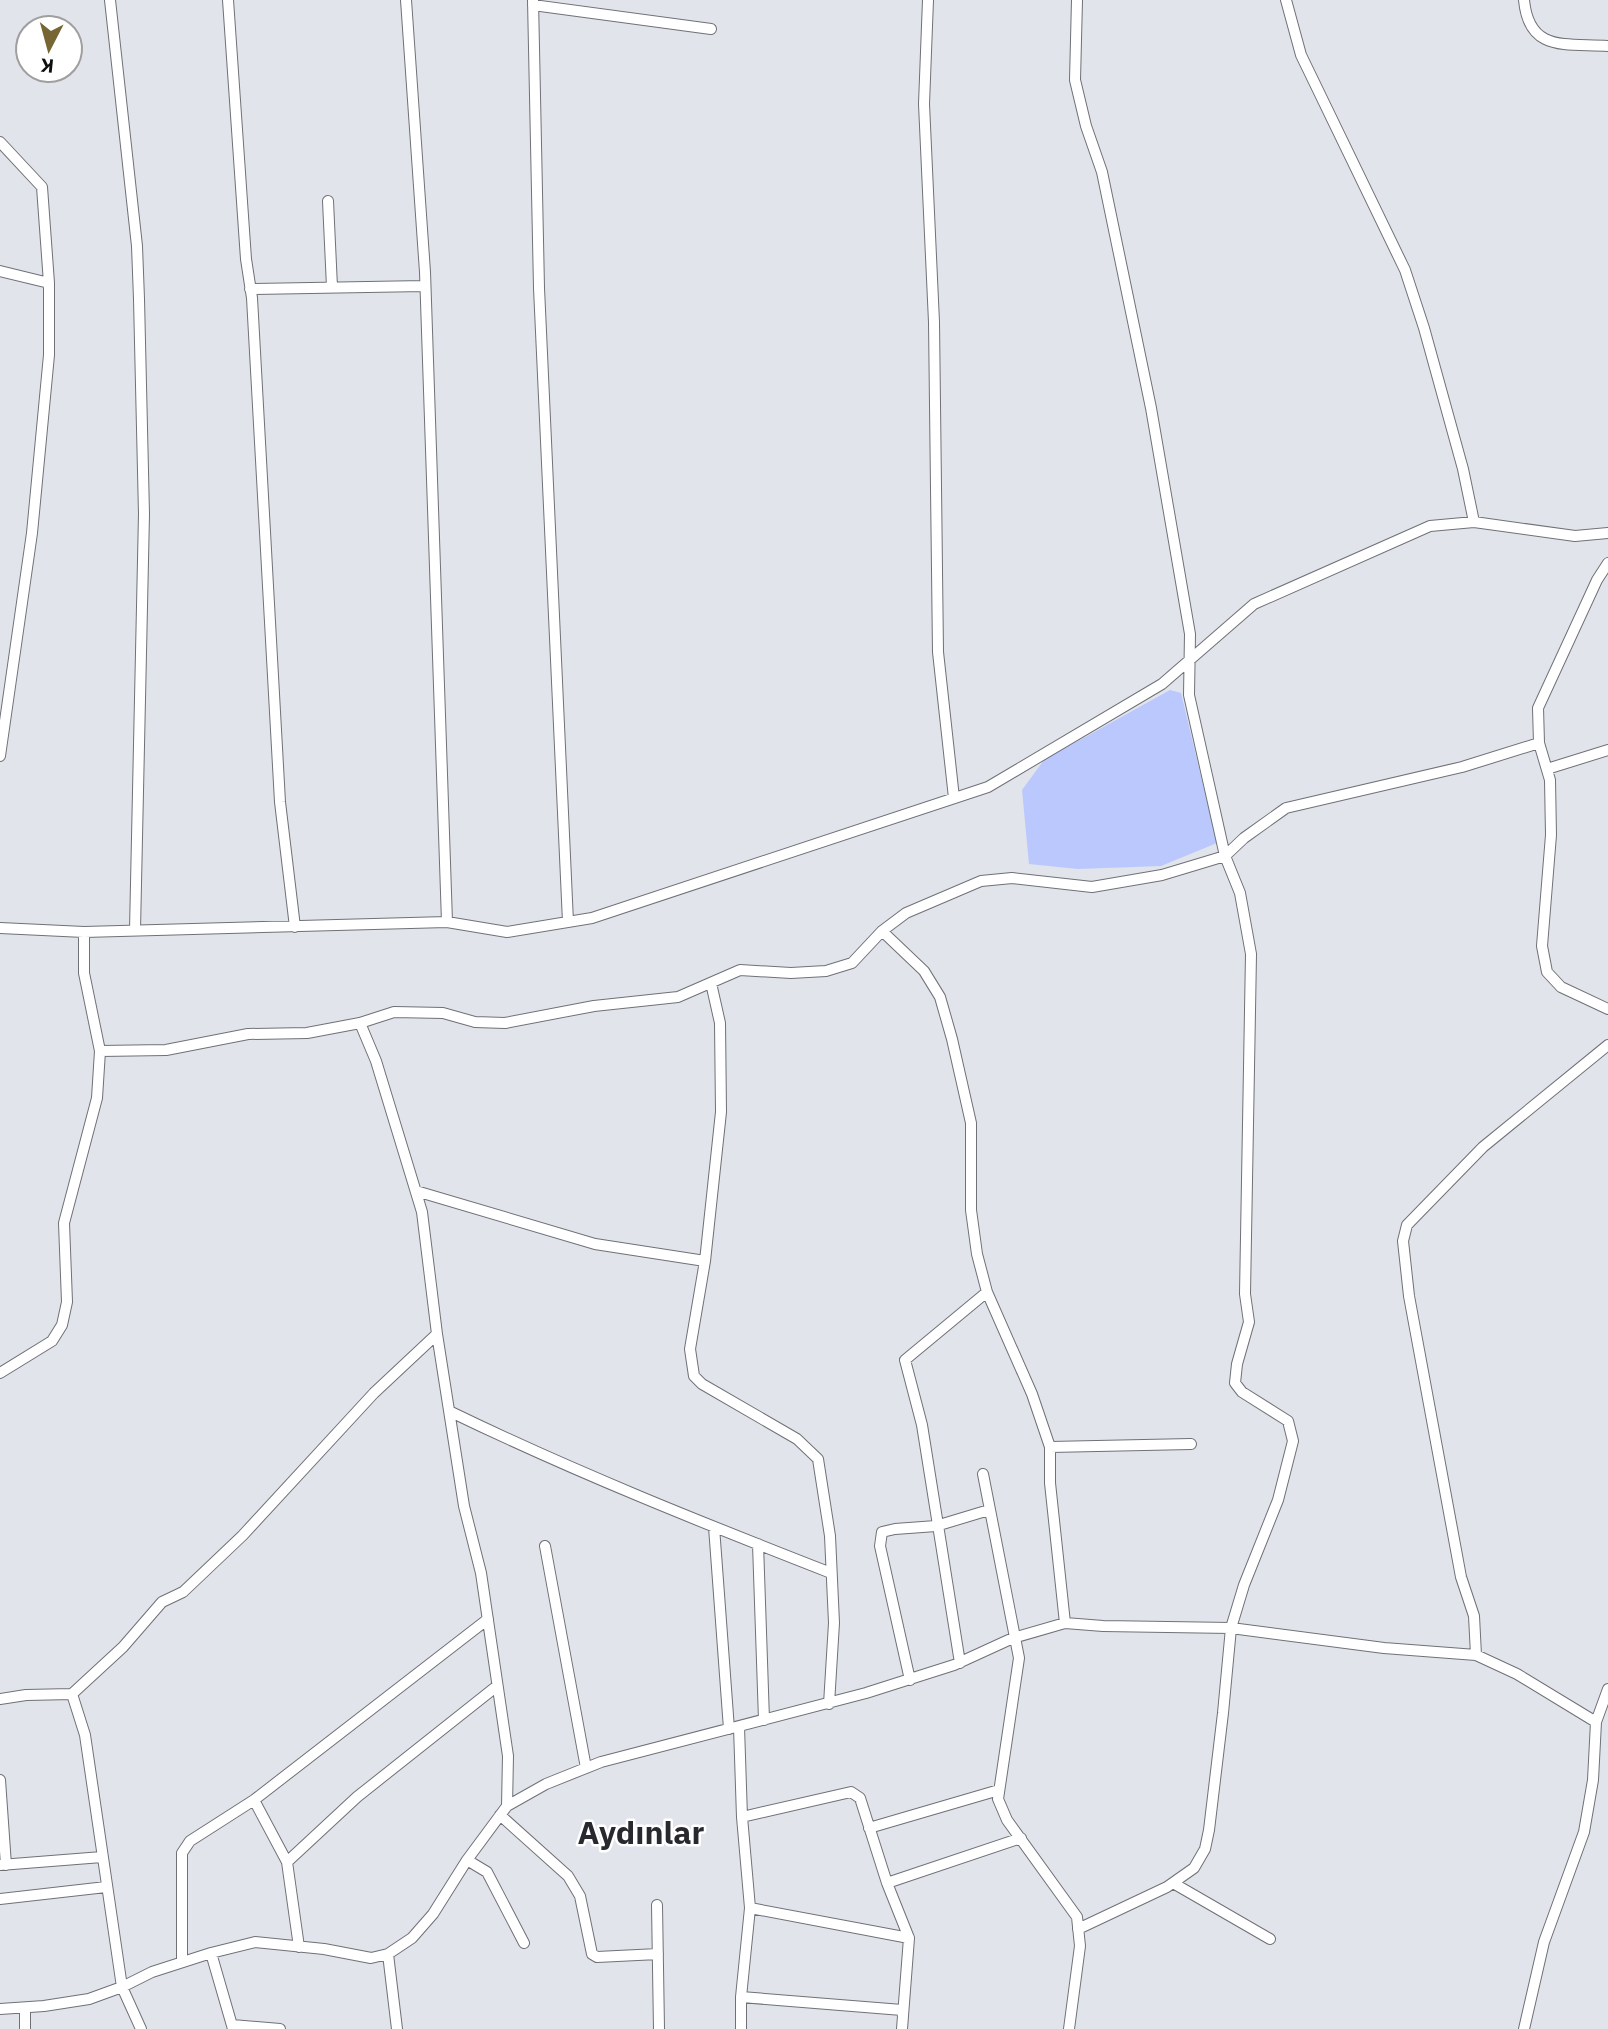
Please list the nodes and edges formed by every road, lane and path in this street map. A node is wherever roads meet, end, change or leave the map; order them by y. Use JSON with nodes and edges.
{"nodes":[{"id":1,"x":110,"y":0,"type":"edge"},
{"id":2,"x":228,"y":0,"type":"edge"},
{"id":3,"x":406,"y":0,"type":"edge"},
{"id":4,"x":928,"y":0,"type":"edge"},
{"id":5,"x":1077,"y":0,"type":"edge"},
{"id":6,"x":1286,"y":0,"type":"edge"},
{"id":7,"x":1524,"y":0,"type":"edge"},
{"id":8,"x":533,"y":3,"type":"edge"},
{"id":9,"x":711,"y":29,"type":"dead end"},
{"id":10,"x":1608,"y":46,"type":"edge"},
{"id":11,"x":0,"y":142,"type":"edge"},
{"id":12,"x":328,"y":201,"type":"dead end"},
{"id":13,"x":0,"y":271,"type":"edge"},
{"id":14,"x":49,"y":283,"type":"junction"},
{"id":15,"x":424,"y":286,"type":"junction"},
{"id":16,"x":332,"y":288,"type":"junction"},
{"id":17,"x":250,"y":289,"type":"junction"},
{"id":18,"x":1474,"y":522,"type":"junction"},
{"id":19,"x":1608,"y":533,"type":"edge"},
{"id":20,"x":1608,"y":563,"type":"edge"},
{"id":21,"x":1190,"y":661,"type":"junction"},
{"id":22,"x":1539,"y":743,"type":"junction"},
{"id":23,"x":1608,"y":750,"type":"edge"},
{"id":24,"x":0,"y":756,"type":"edge"},
{"id":25,"x":1547,"y":769,"type":"junction"},
{"id":26,"x":954,"y":798,"type":"junction"},
{"id":27,"x":1225,"y":856,"type":"junction"},
{"id":28,"x":447,"y":922,"type":"junction"},
{"id":29,"x":568,"y":922,"type":"junction"},
{"id":30,"x":295,"y":927,"type":"junction"},
{"id":31,"x":0,"y":928,"type":"edge"},
{"id":32,"x":135,"y":930,"type":"junction"},
{"id":33,"x":882,"y":931,"type":"junction"},
{"id":34,"x":85,"y":932,"type":"junction"},
{"id":35,"x":711,"y":983,"type":"junction"},
{"id":36,"x":1608,"y":1010,"type":"edge"},
{"id":37,"x":360,"y":1023,"type":"junction"},
{"id":38,"x":1608,"y":1045,"type":"edge"},
{"id":39,"x":100,"y":1051,"type":"junction"},
{"id":40,"x":416,"y":1191,"type":"junction"},
{"id":41,"x":705,"y":1261,"type":"junction"},
{"id":42,"x":986,"y":1292,"type":"junction"},
{"id":43,"x":437,"y":1334,"type":"junction"},
{"id":44,"x":0,"y":1373,"type":"edge"},
{"id":45,"x":451,"y":1412,"type":"junction"},
{"id":46,"x":1191,"y":1444,"type":"dead end"},
{"id":47,"x":1050,"y":1447,"type":"junction"},
{"id":48,"x":983,"y":1475,"type":"dead end"},
{"id":49,"x":989,"y":1510,"type":"junction"},
{"id":50,"x":936,"y":1526,"type":"junction"},
{"id":51,"x":714,"y":1527,"type":"junction"},
{"id":52,"x":758,"y":1544,"type":"junction"},
{"id":53,"x":545,"y":1546,"type":"dead end"},
{"id":54,"x":831,"y":1573,"type":"junction"},
{"id":55,"x":488,"y":1619,"type":"junction"},
{"id":56,"x":1065,"y":1623,"type":"junction"},
{"id":57,"x":1231,"y":1628,"type":"junction"},
{"id":58,"x":1013,"y":1638,"type":"junction"},
{"id":59,"x":1476,"y":1655,"type":"junction"},
{"id":60,"x":960,"y":1663,"type":"junction"},
{"id":61,"x":910,"y":1680,"type":"junction"},
{"id":62,"x":497,"y":1686,"type":"junction"},
{"id":63,"x":1607,"y":1693,"type":"edge"},
{"id":64,"x":72,"y":1694,"type":"junction"},
{"id":65,"x":0,"y":1699,"type":"edge"},
{"id":66,"x":828,"y":1704,"type":"junction"},
{"id":67,"x":764,"y":1720,"type":"junction"},
{"id":68,"x":1597,"y":1722,"type":"junction"},
{"id":69,"x":734,"y":1728,"type":"junction"},
{"id":70,"x":586,"y":1768,"type":"junction"},
{"id":71,"x":0,"y":1780,"type":"edge"},
{"id":72,"x":999,"y":1790,"type":"junction"},
{"id":73,"x":254,"y":1800,"type":"junction"},
{"id":74,"x":504,"y":1810,"type":"junction"},
{"id":75,"x":742,"y":1817,"type":"junction"},
{"id":76,"x":869,"y":1828,"type":"junction"},
{"id":77,"x":1021,"y":1838,"type":"junction"},
{"id":78,"x":102,"y":1857,"type":"junction"},
{"id":79,"x":467,"y":1860,"type":"junction"},
{"id":80,"x":287,"y":1862,"type":"junction"},
{"id":81,"x":3,"y":1865,"type":"edge"},
{"id":82,"x":887,"y":1883,"type":"junction"},
{"id":83,"x":1173,"y":1883,"type":"junction"},
{"id":84,"x":106,"y":1888,"type":"junction"},
{"id":85,"x":0,"y":1899,"type":"edge"},
{"id":86,"x":657,"y":1905,"type":"dead end"},
{"id":87,"x":750,"y":1908,"type":"junction"},
{"id":88,"x":1078,"y":1929,"type":"junction"},
{"id":89,"x":909,"y":1938,"type":"junction"},
{"id":90,"x":1269,"y":1939,"type":"dead end"},
{"id":91,"x":524,"y":1943,"type":"dead end"},
{"id":92,"x":299,"y":1947,"type":"junction"},
{"id":93,"x":211,"y":1953,"type":"junction"},
{"id":94,"x":388,"y":1954,"type":"junction"},
{"id":95,"x":658,"y":1954,"type":"junction"},
{"id":96,"x":182,"y":1962,"type":"junction"},
{"id":97,"x":121,"y":1987,"type":"junction"},
{"id":98,"x":741,"y":1997,"type":"junction"},
{"id":99,"x":3,"y":2006,"type":"edge"},
{"id":100,"x":25,"y":2008,"type":"junction"},
{"id":101,"x":902,"y":2010,"type":"junction"},
{"id":102,"x":233,"y":2027,"type":"edge"},
{"id":103,"x":25,"y":2029,"type":"edge"},
{"id":104,"x":141,"y":2029,"type":"edge"},
{"id":105,"x":280,"y":2029,"type":"edge"},
{"id":106,"x":397,"y":2029,"type":"edge"},
{"id":107,"x":659,"y":2029,"type":"edge"},
{"id":108,"x":741,"y":2029,"type":"edge"},
{"id":109,"x":902,"y":2029,"type":"edge"},
{"id":110,"x":1069,"y":2029,"type":"edge"},
{"id":111,"x":1524,"y":2029,"type":"edge"}],
"edges":[{"from":1,"to":32,"type":"street"},
{"from":2,"to":17,"type":"street"},
{"from":3,"to":15,"type":"street"},
{"from":4,"to":26,"type":"street"},
{"from":5,"to":21,"type":"street"},
{"from":6,"to":18,"type":"street"},
{"from":7,"to":10,"type":"street"},
{"from":8,"to":9,"type":"street"},
{"from":8,"to":29,"type":"street"},
{"from":11,"to":14,"type":"street"},
{"from":12,"to":16,"type":"street"},
{"from":13,"to":14,"type":"street"},
{"from":14,"to":24,"type":"street"},
{"from":15,"to":16,"type":"street"},
{"from":15,"to":28,"type":"street"},
{"from":16,"to":17,"type":"street"},
{"from":17,"to":30,"type":"street"},
{"from":18,"to":19,"type":"street"},
{"from":18,"to":21,"type":"street"},
{"from":20,"to":22,"type":"street"},
{"from":21,"to":26,"type":"street"},
{"from":21,"to":27,"type":"street"},
{"from":22,"to":25,"type":"street"},
{"from":22,"to":27,"type":"street"},
{"from":23,"to":25,"type":"street"},
{"from":25,"to":36,"type":"street"},
{"from":26,"to":29,"type":"street"},
{"from":27,"to":33,"type":"street"},
{"from":27,"to":57,"type":"street"},
{"from":28,"to":29,"type":"street"},
{"from":28,"to":30,"type":"street"},
{"from":30,"to":32,"type":"street"},
{"from":31,"to":34,"type":"street"},
{"from":32,"to":34,"type":"street"},
{"from":33,"to":35,"type":"street"},
{"from":33,"to":42,"type":"street"},
{"from":34,"to":39,"type":"street"},
{"from":35,"to":37,"type":"street"},
{"from":35,"to":41,"type":"street"},
{"from":37,"to":39,"type":"street"},
{"from":37,"to":40,"type":"street"},
{"from":38,"to":59,"type":"street"},
{"from":39,"to":44,"type":"street"},
{"from":40,"to":41,"type":"street"},
{"from":40,"to":43,"type":"street"},
{"from":41,"to":54,"type":"street"},
{"from":42,"to":47,"type":"street"},
{"from":42,"to":50,"type":"street"},
{"from":43,"to":45,"type":"street"},
{"from":43,"to":64,"type":"street"},
{"from":45,"to":51,"type":"street"},
{"from":45,"to":55,"type":"street"},
{"from":46,"to":47,"type":"street"},
{"from":47,"to":56,"type":"street"},
{"from":48,"to":49,"type":"street"},
{"from":49,"to":50,"type":"street"},
{"from":49,"to":58,"type":"street"},
{"from":50,"to":60,"type":"street"},
{"from":50,"to":61,"type":"street"},
{"from":51,"to":52,"type":"street"},
{"from":51,"to":69,"type":"street"},
{"from":52,"to":54,"type":"street"},
{"from":52,"to":67,"type":"street"},
{"from":53,"to":70,"type":"street"},
{"from":54,"to":66,"type":"street"},
{"from":55,"to":62,"type":"street"},
{"from":55,"to":73,"type":"street"},
{"from":56,"to":57,"type":"street"},
{"from":56,"to":58,"type":"street"},
{"from":57,"to":59,"type":"street"},
{"from":57,"to":83,"type":"street"},
{"from":58,"to":60,"type":"street"},
{"from":58,"to":72,"type":"street"},
{"from":59,"to":68,"type":"street"},
{"from":60,"to":61,"type":"street"},
{"from":61,"to":66,"type":"street"},
{"from":62,"to":74,"type":"street"},
{"from":62,"to":80,"type":"street"},
{"from":63,"to":68,"type":"street"},
{"from":64,"to":65,"type":"street"},
{"from":64,"to":78,"type":"street"},
{"from":66,"to":67,"type":"street"},
{"from":67,"to":69,"type":"street"},
{"from":68,"to":111,"type":"street"},
{"from":69,"to":70,"type":"street"},
{"from":69,"to":75,"type":"street"},
{"from":70,"to":74,"type":"street"},
{"from":71,"to":81,"type":"street"},
{"from":72,"to":76,"type":"street"},
{"from":72,"to":77,"type":"street"},
{"from":73,"to":80,"type":"street"},
{"from":73,"to":96,"type":"street"},
{"from":74,"to":79,"type":"street"},
{"from":74,"to":95,"type":"street"},
{"from":75,"to":76,"type":"street"},
{"from":75,"to":87,"type":"street"},
{"from":76,"to":82,"type":"street"},
{"from":77,"to":82,"type":"street"},
{"from":77,"to":88,"type":"street"},
{"from":78,"to":81,"type":"street"},
{"from":78,"to":84,"type":"street"},
{"from":79,"to":91,"type":"street"},
{"from":79,"to":94,"type":"street"},
{"from":80,"to":92,"type":"street"},
{"from":82,"to":89,"type":"street"},
{"from":83,"to":88,"type":"street"},
{"from":83,"to":90,"type":"street"},
{"from":84,"to":85,"type":"street"},
{"from":84,"to":97,"type":"street"},
{"from":86,"to":95,"type":"street"},
{"from":87,"to":89,"type":"street"},
{"from":87,"to":98,"type":"street"},
{"from":88,"to":110,"type":"street"},
{"from":89,"to":101,"type":"street"},
{"from":92,"to":93,"type":"street"},
{"from":92,"to":94,"type":"street"},
{"from":93,"to":96,"type":"street"},
{"from":93,"to":102,"type":"street"},
{"from":94,"to":106,"type":"street"},
{"from":95,"to":107,"type":"street"},
{"from":96,"to":97,"type":"street"},
{"from":97,"to":100,"type":"street"},
{"from":97,"to":104,"type":"street"},
{"from":98,"to":101,"type":"street"},
{"from":98,"to":108,"type":"street"},
{"from":99,"to":100,"type":"street"},
{"from":100,"to":103,"type":"street"},
{"from":101,"to":109,"type":"street"},
{"from":102,"to":105,"type":"street"}]}
